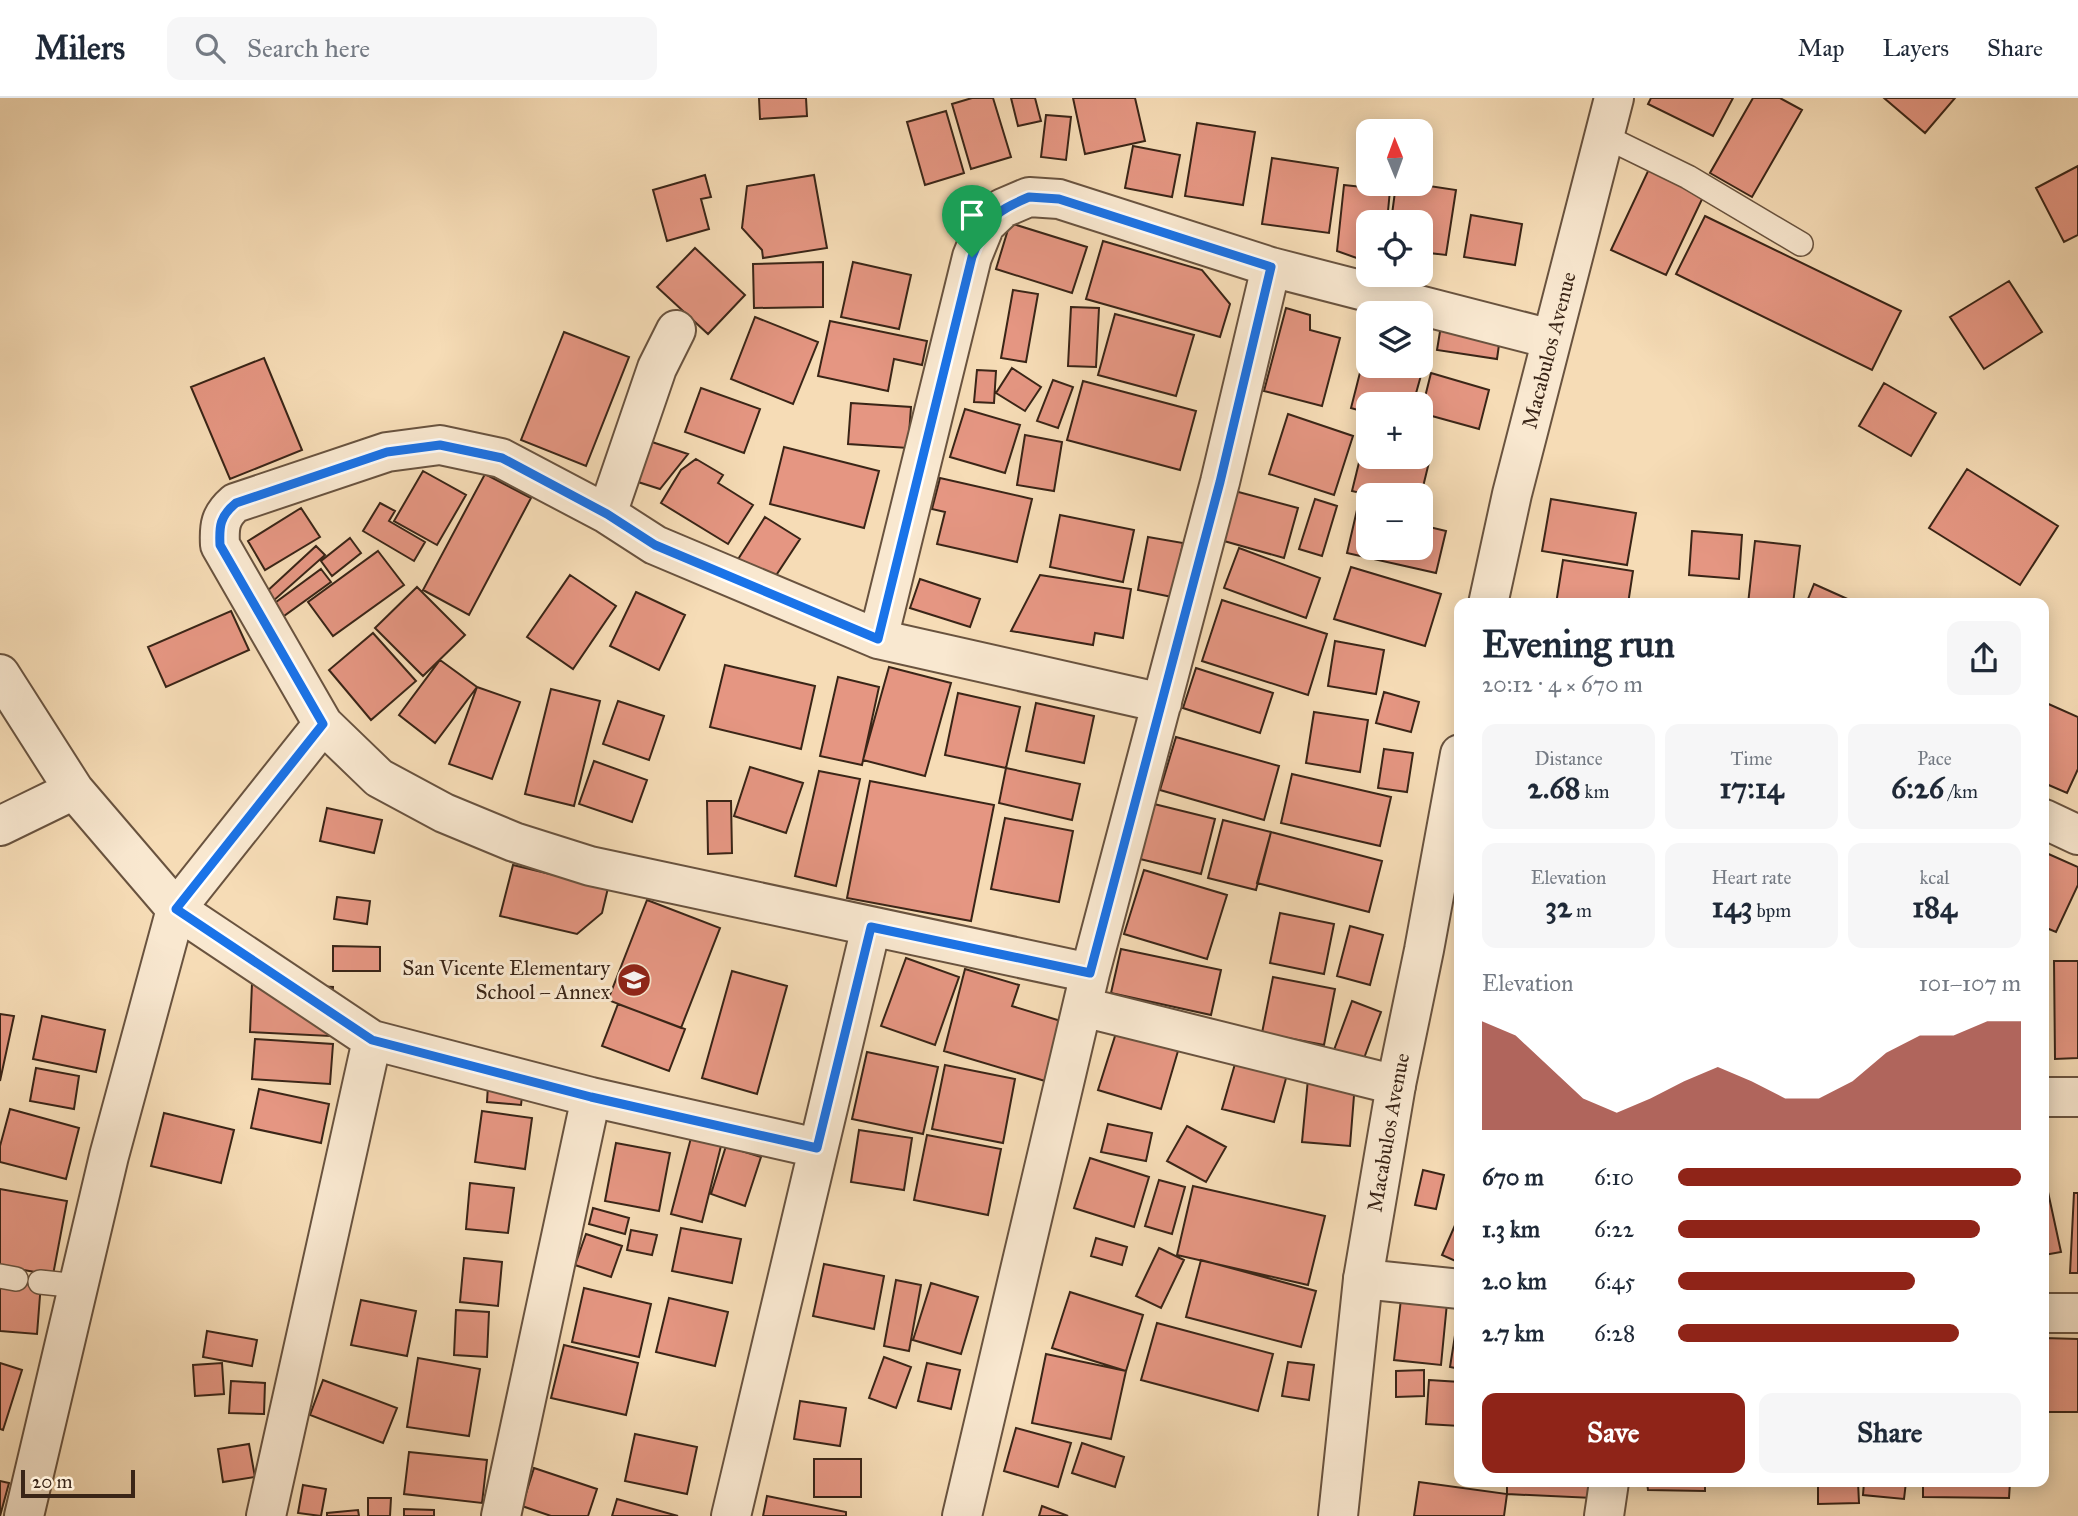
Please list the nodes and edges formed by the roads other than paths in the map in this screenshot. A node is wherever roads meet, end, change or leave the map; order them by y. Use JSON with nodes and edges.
{"nodes":[{"id":1,"x":1615,"y":98,"type":"edge"},
{"id":2,"x":1604,"y":136,"type":"junction"},
{"id":3,"x":1801,"y":244,"type":"dead end"},
{"id":4,"x":1271,"y":267,"type":"junction"},
{"id":5,"x":676,"y":330,"type":"dead end"},
{"id":6,"x":1551,"y":340,"type":"junction"},
{"id":7,"x":607,"y":514,"type":"junction"},
{"id":8,"x":1489,"y":598,"type":"edge"},
{"id":9,"x":878,"y":639,"type":"junction"},
{"id":10,"x":0,"y":674,"type":"edge"},
{"id":11,"x":1162,"y":703,"type":"junction"},
{"id":12,"x":323,"y":724,"type":"junction"},
{"id":13,"x":1454,"y":787,"type":"edge"},
{"id":14,"x":74,"y":790,"type":"junction"},
{"id":15,"x":2049,"y":821,"type":"edge"},
{"id":16,"x":0,"y":826,"type":"edge"},
{"id":17,"x":2078,"y":835,"type":"edge"},
{"id":18,"x":176,"y":909,"type":"junction"},
{"id":19,"x":871,"y":927,"type":"junction"},
{"id":20,"x":1087,"y":990,"type":"junction"},
{"id":21,"x":372,"y":1040,"type":"junction"},
{"id":22,"x":1396,"y":1084,"type":"junction"},
{"id":23,"x":591,"y":1097,"type":"junction"},
{"id":24,"x":2049,"y":1097,"type":"edge"},
{"id":25,"x":2078,"y":1097,"type":"edge"},
{"id":26,"x":817,"y":1148,"type":"junction"},
{"id":27,"x":1363,"y":1279,"type":"junction"},
{"id":28,"x":40,"y":1282,"type":"dead end"},
{"id":29,"x":78,"y":1286,"type":"junction"},
{"id":30,"x":1454,"y":1288,"type":"edge"},
{"id":31,"x":2049,"y":1313,"type":"edge"},
{"id":32,"x":2078,"y":1313,"type":"edge"},
{"id":33,"x":1608,"y":1487,"type":"edge"},
{"id":34,"x":24,"y":1516,"type":"edge"},
{"id":35,"x":266,"y":1516,"type":"edge"},
{"id":36,"x":501,"y":1516,"type":"edge"},
{"id":37,"x":731,"y":1516,"type":"edge"},
{"id":38,"x":962,"y":1516,"type":"edge"},
{"id":39,"x":1338,"y":1516,"type":"edge"},
{"id":40,"x":1604,"y":1516,"type":"edge"}],
"edges":[{"from":1,"to":2,"type":"street","name":"Macabulos Avenue"},
{"from":2,"to":3,"type":"lane"},
{"from":2,"to":6,"type":"street","name":"Macabulos Avenue"},
{"from":4,"to":6,"type":"street"},
{"from":4,"to":9,"type":"street"},
{"from":4,"to":11,"type":"street"},
{"from":5,"to":7,"type":"street"},
{"from":6,"to":8,"type":"street","name":"Macabulos Avenue"},
{"from":7,"to":9,"type":"street"},
{"from":7,"to":12,"type":"street"},
{"from":9,"to":11,"type":"street"},
{"from":10,"to":14,"type":"street"},
{"from":11,"to":20,"type":"street"},
{"from":12,"to":18,"type":"street"},
{"from":12,"to":19,"type":"street"},
{"from":13,"to":22,"type":"street","name":"Macabulos Avenue"},
{"from":14,"to":16,"type":"street"},
{"from":14,"to":18,"type":"street"},
{"from":15,"to":17,"type":"street"},
{"from":18,"to":21,"type":"street"},
{"from":18,"to":29,"type":"street"},
{"from":19,"to":20,"type":"street"},
{"from":19,"to":26,"type":"street"},
{"from":20,"to":22,"type":"street"},
{"from":20,"to":38,"type":"street"},
{"from":21,"to":23,"type":"street"},
{"from":21,"to":35,"type":"street"},
{"from":22,"to":27,"type":"street","name":"Macabulos Avenue"},
{"from":23,"to":26,"type":"street"},
{"from":23,"to":36,"type":"street"},
{"from":24,"to":25,"type":"street"},
{"from":26,"to":37,"type":"street"},
{"from":27,"to":30,"type":"street"},
{"from":27,"to":39,"type":"street","name":"Macabulos Avenue"},
{"from":28,"to":29,"type":"lane"},
{"from":29,"to":34,"type":"street"},
{"from":31,"to":32,"type":"street"},
{"from":33,"to":40,"type":"street"}]}
